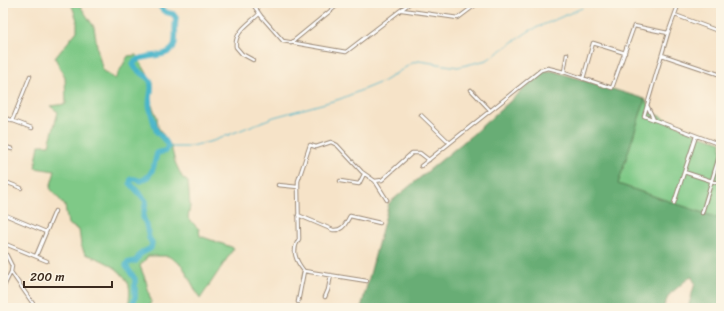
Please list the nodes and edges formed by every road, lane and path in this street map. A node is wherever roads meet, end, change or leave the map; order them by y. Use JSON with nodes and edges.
{"nodes":[{"id":1,"x":252,"y":3,"type":"edge"},
{"id":2,"x":340,"y":3,"type":"edge"},
{"id":3,"x":410,"y":3,"type":"edge"},
{"id":4,"x":478,"y":3,"type":"edge"},
{"id":5,"x":679,"y":3,"type":"edge"},
{"id":6,"x":402,"y":10,"type":"junction"},
{"id":7,"x":259,"y":14,"type":"junction"},
{"id":8,"x":675,"y":15,"type":"junction"},
{"id":9,"x":721,"y":32,"type":"edge"},
{"id":10,"x":668,"y":34,"type":"junction"},
{"id":11,"x":291,"y":43,"type":"junction"},
{"id":12,"x":625,"y":52,"type":"junction"},
{"id":13,"x":567,"y":54,"type":"dead end"},
{"id":14,"x":662,"y":55,"type":"junction"},
{"id":15,"x":253,"y":60,"type":"dead end"},
{"id":16,"x":564,"y":72,"type":"junction"},
{"id":17,"x":721,"y":75,"type":"edge"},
{"id":18,"x":30,"y":76,"type":"dead end"},
{"id":19,"x":583,"y":79,"type":"junction"},
{"id":20,"x":471,"y":90,"type":"dead end"},
{"id":21,"x":647,"y":104,"type":"junction"},
{"id":22,"x":490,"y":110,"type":"junction"},
{"id":23,"x":421,"y":115,"type":"dead end"},
{"id":24,"x":3,"y":117,"type":"edge"},
{"id":25,"x":654,"y":120,"type":"junction"},
{"id":26,"x":12,"y":121,"type":"junction"},
{"id":27,"x":32,"y":128,"type":"dead end"},
{"id":28,"x":696,"y":136,"type":"junction"},
{"id":29,"x":450,"y":143,"type":"junction"},
{"id":30,"x":721,"y":145,"type":"edge"},
{"id":31,"x":3,"y":146,"type":"edge"},
{"id":32,"x":12,"y":149,"type":"dead end"},
{"id":33,"x":721,"y":150,"type":"edge"},
{"id":34,"x":429,"y":160,"type":"junction"},
{"id":35,"x":421,"y":166,"type":"dead end"},
{"id":36,"x":684,"y":172,"type":"junction"},
{"id":37,"x":364,"y":174,"type":"junction"},
{"id":38,"x":3,"y":180,"type":"edge"},
{"id":39,"x":340,"y":181,"type":"dead end"},
{"id":40,"x":375,"y":181,"type":"junction"},
{"id":41,"x":712,"y":181,"type":"junction"},
{"id":42,"x":721,"y":184,"type":"edge"},
{"id":43,"x":278,"y":185,"type":"dead end"},
{"id":44,"x":298,"y":187,"type":"junction"},
{"id":45,"x":21,"y":188,"type":"dead end"},
{"id":46,"x":387,"y":200,"type":"dead end"},
{"id":47,"x":674,"y":203,"type":"dead end"},
{"id":48,"x":56,"y":211,"type":"dead end"},
{"id":49,"x":702,"y":213,"type":"dead end"},
{"id":50,"x":3,"y":214,"type":"edge"},
{"id":51,"x":298,"y":215,"type":"junction"},
{"id":52,"x":380,"y":223,"type":"dead end"},
{"id":53,"x":46,"y":232,"type":"junction"},
{"id":54,"x":3,"y":243,"type":"edge"},
{"id":55,"x":3,"y":248,"type":"edge"},
{"id":56,"x":36,"y":256,"type":"junction"},
{"id":57,"x":48,"y":261,"type":"dead end"},
{"id":58,"x":304,"y":271,"type":"junction"},
{"id":59,"x":11,"y":272,"type":"junction"},
{"id":60,"x":331,"y":275,"type":"junction"},
{"id":61,"x":4,"y":281,"type":"edge"},
{"id":62,"x":367,"y":281,"type":"dead end"},
{"id":63,"x":3,"y":288,"type":"edge"},
{"id":64,"x":325,"y":297,"type":"dead end"},
{"id":65,"x":298,"y":302,"type":"dead end"},
{"id":66,"x":36,"y":308,"type":"edge"}],
"edges":[{"from":1,"to":7,"type":"street"},
{"from":2,"to":11,"type":"street"},
{"from":3,"to":6,"type":"street"},
{"from":4,"to":6,"type":"street"},
{"from":5,"to":8,"type":"street"},
{"from":6,"to":11,"type":"street"},
{"from":7,"to":11,"type":"street"},
{"from":7,"to":15,"type":"street"},
{"from":8,"to":9,"type":"street"},
{"from":8,"to":10,"type":"street"},
{"from":10,"to":12,"type":"street"},
{"from":10,"to":14,"type":"street"},
{"from":12,"to":19,"type":"street"},
{"from":12,"to":19,"type":"street"},
{"from":13,"to":16,"type":"street"},
{"from":14,"to":17,"type":"street"},
{"from":14,"to":21,"type":"street"},
{"from":16,"to":19,"type":"street"},
{"from":16,"to":22,"type":"street"},
{"from":18,"to":26,"type":"street"},
{"from":20,"to":22,"type":"street"},
{"from":21,"to":25,"type":"street"},
{"from":21,"to":25,"type":"street"},
{"from":22,"to":29,"type":"street"},
{"from":23,"to":29,"type":"street"},
{"from":24,"to":26,"type":"street"},
{"from":25,"to":28,"type":"street"},
{"from":26,"to":27,"type":"street"},
{"from":28,"to":30,"type":"street"},
{"from":28,"to":36,"type":"street"},
{"from":29,"to":34,"type":"street"},
{"from":31,"to":32,"type":"street"},
{"from":33,"to":41,"type":"street"},
{"from":34,"to":35,"type":"street"},
{"from":34,"to":40,"type":"street"},
{"from":36,"to":41,"type":"street"},
{"from":36,"to":47,"type":"street"},
{"from":37,"to":39,"type":"street"},
{"from":37,"to":40,"type":"street"},
{"from":37,"to":44,"type":"street"},
{"from":38,"to":45,"type":"street"},
{"from":40,"to":46,"type":"street"},
{"from":41,"to":42,"type":"street"},
{"from":41,"to":49,"type":"street"},
{"from":43,"to":44,"type":"street"},
{"from":44,"to":51,"type":"street"},
{"from":48,"to":53,"type":"street"},
{"from":50,"to":53,"type":"street"},
{"from":51,"to":52,"type":"street"},
{"from":51,"to":58,"type":"street"},
{"from":53,"to":56,"type":"street"},
{"from":54,"to":56,"type":"street"},
{"from":55,"to":59,"type":"street"},
{"from":56,"to":57,"type":"street"},
{"from":58,"to":60,"type":"street"},
{"from":58,"to":65,"type":"street"},
{"from":59,"to":61,"type":"street"},
{"from":59,"to":66,"type":"street"},
{"from":60,"to":62,"type":"street"},
{"from":60,"to":64,"type":"street"},
{"from":61,"to":63,"type":"street"}]}
